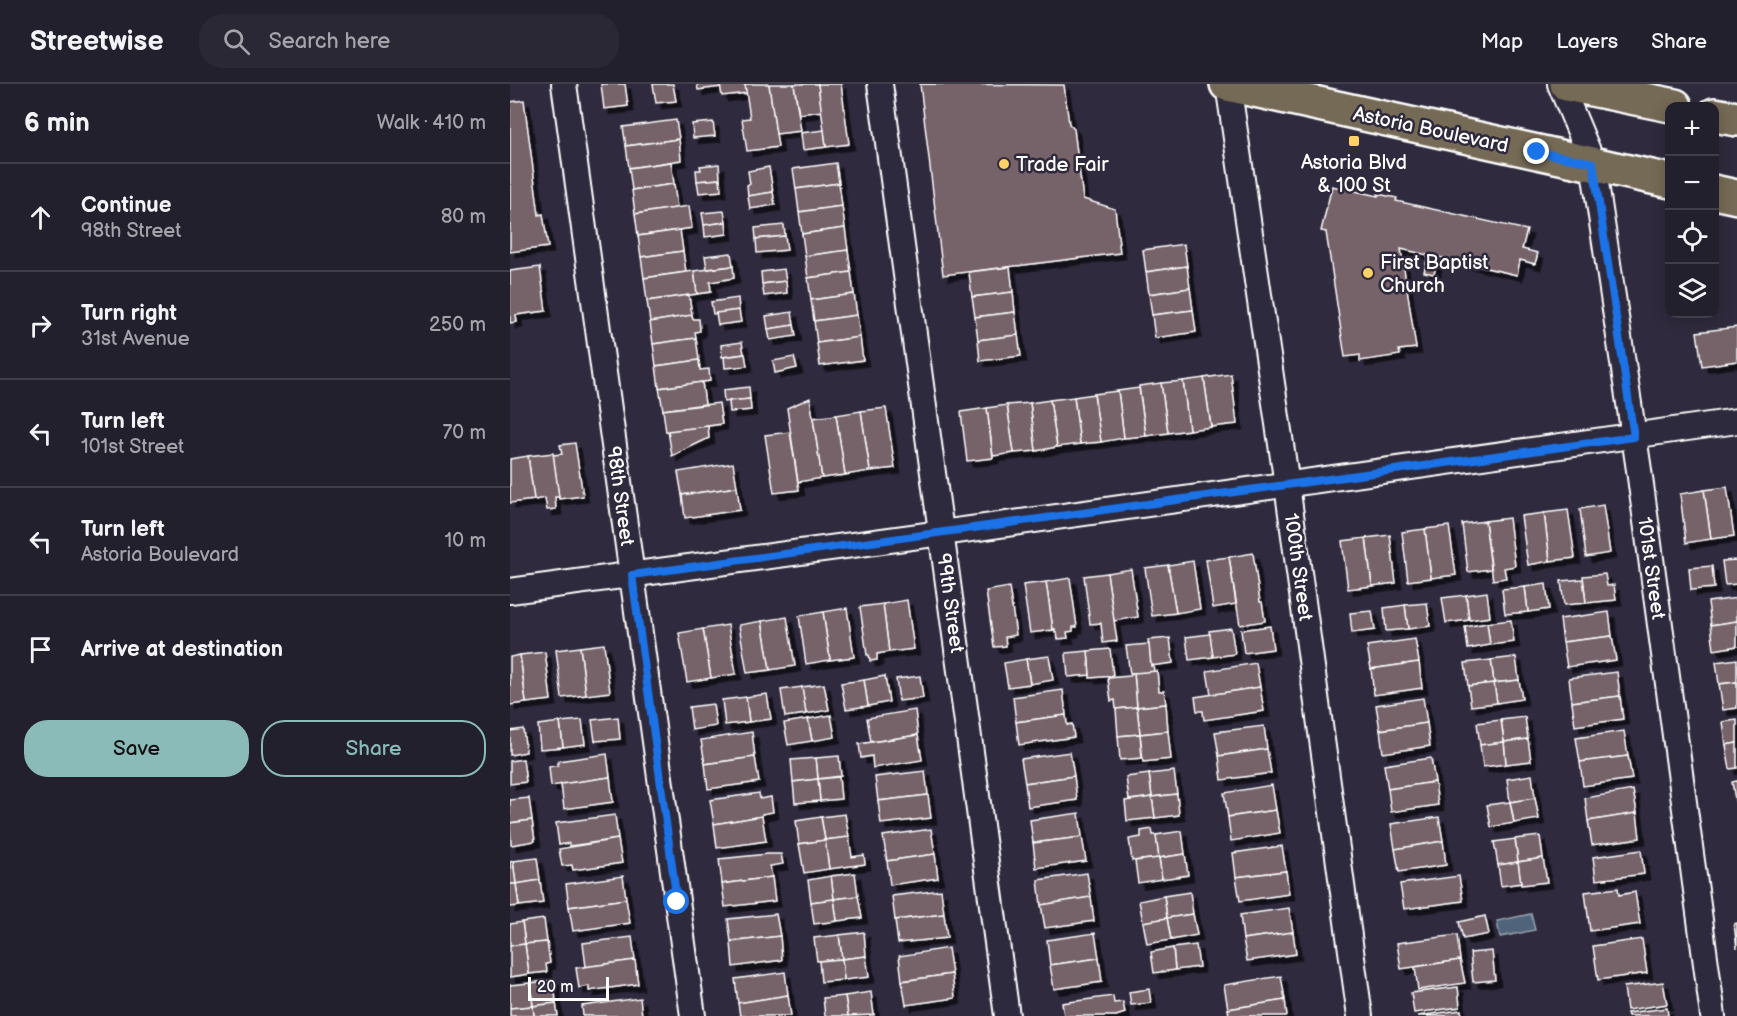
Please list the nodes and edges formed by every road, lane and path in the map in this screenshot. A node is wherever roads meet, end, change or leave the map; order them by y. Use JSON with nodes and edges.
{"nodes":[{"id":1,"x":564,"y":84,"type":"edge"},
{"id":2,"x":880,"y":84,"type":"edge"},
{"id":3,"x":1228,"y":84,"type":"edge"},
{"id":4,"x":1560,"y":84,"type":"edge"},
{"id":5,"x":1567,"y":84,"type":"edge"},
{"id":6,"x":1665,"y":104,"type":"edge"},
{"id":7,"x":1719,"y":116,"type":"edge"},
{"id":8,"x":1737,"y":119,"type":"edge"},
{"id":9,"x":1593,"y":163,"type":"junction"},
{"id":10,"x":1665,"y":180,"type":"edge"},
{"id":11,"x":1719,"y":193,"type":"edge"},
{"id":12,"x":1737,"y":197,"type":"edge"},
{"id":13,"x":1737,"y":421,"type":"edge"},
{"id":14,"x":1634,"y":437,"type":"junction"},
{"id":15,"x":1287,"y":484,"type":"junction"},
{"id":16,"x":941,"y":532,"type":"junction"},
{"id":17,"x":632,"y":575,"type":"junction"},
{"id":18,"x":510,"y":591,"type":"edge"},
{"id":19,"x":693,"y":1016,"type":"edge"},
{"id":20,"x":1007,"y":1016,"type":"edge"},
{"id":21,"x":1360,"y":1016,"type":"edge"},
{"id":22,"x":1713,"y":1016,"type":"edge"}],
"edges":[{"from":1,"to":17,"type":"street","name":"98th Street"},
{"from":2,"to":16,"type":"street","name":"99th Street"},
{"from":3,"to":9,"type":"main road","name":"Astoria Boulevard"},
{"from":3,"to":15,"type":"street","name":"100th Street"},
{"from":4,"to":9,"type":"street","name":"101st Street"},
{"from":5,"to":6,"type":"main road"},
{"from":7,"to":8,"type":"main road"},
{"from":9,"to":10,"type":"main road","name":"Astoria Boulevard"},
{"from":9,"to":14,"type":"street","name":"101st Street"},
{"from":11,"to":12,"type":"main road"},
{"from":13,"to":14,"type":"street"},
{"from":14,"to":15,"type":"street"},
{"from":14,"to":22,"type":"street","name":"101st Street"},
{"from":15,"to":16,"type":"street"},
{"from":15,"to":21,"type":"street","name":"100th Street"},
{"from":16,"to":17,"type":"street"},
{"from":16,"to":20,"type":"street","name":"99th Street"},
{"from":17,"to":18,"type":"street"},
{"from":17,"to":19,"type":"street","name":"98th Street"}]}
